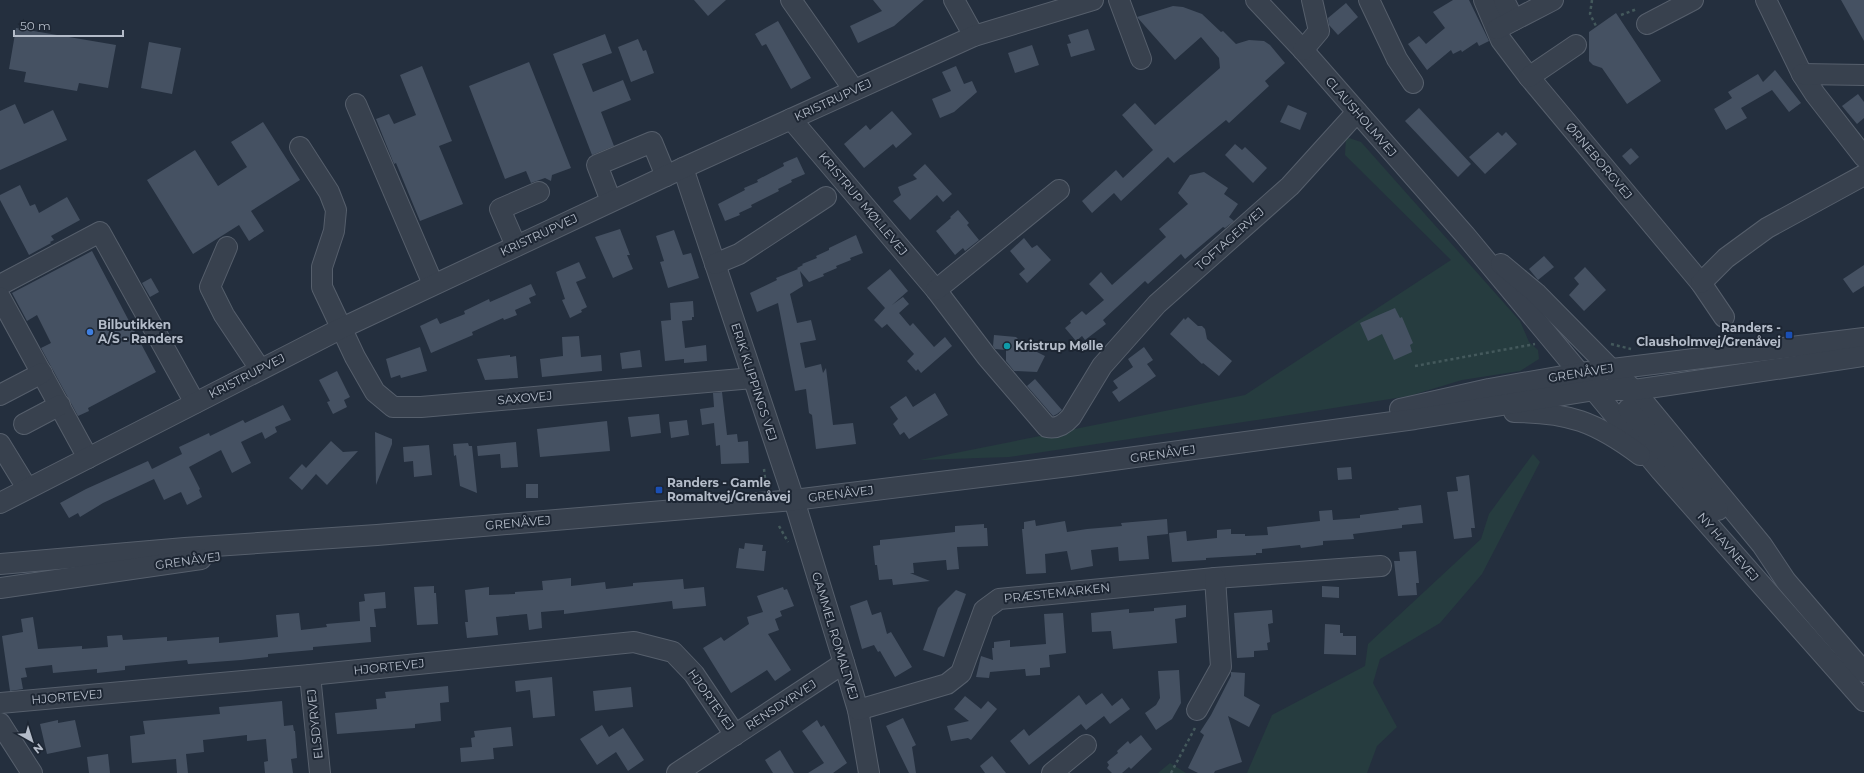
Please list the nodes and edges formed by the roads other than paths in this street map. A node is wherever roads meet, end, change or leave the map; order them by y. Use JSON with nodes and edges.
{"nodes":[{"id":1,"x":791,"y":0,"type":"edge"},
{"id":2,"x":954,"y":0,"type":"edge"},
{"id":3,"x":1093,"y":0,"type":"edge"},
{"id":4,"x":1119,"y":0,"type":"edge"},
{"id":5,"x":1256,"y":0,"type":"edge"},
{"id":6,"x":1312,"y":0,"type":"edge"},
{"id":7,"x":1369,"y":0,"type":"edge"},
{"id":8,"x":1484,"y":0,"type":"edge"},
{"id":9,"x":1504,"y":0,"type":"edge"},
{"id":10,"x":1553,"y":0,"type":"edge"},
{"id":11,"x":1693,"y":0,"type":"edge"},
{"id":12,"x":1766,"y":0,"type":"edge"},
{"id":13,"x":1047,"y":6,"type":"edge"},
{"id":14,"x":1647,"y":24,"type":"dead end"},
{"id":15,"x":1505,"y":25,"type":"junction"},
{"id":16,"x":974,"y":36,"type":"junction"},
{"id":17,"x":1576,"y":45,"type":"dead end"},
{"id":18,"x":1303,"y":50,"type":"junction"},
{"id":19,"x":1141,"y":59,"type":"dead end"},
{"id":20,"x":1802,"y":74,"type":"junction"},
{"id":21,"x":1864,"y":75,"type":"edge"},
{"id":22,"x":1529,"y":77,"type":"junction"},
{"id":23,"x":1413,"y":83,"type":"dead end"},
{"id":24,"x":854,"y":90,"type":"junction"},
{"id":25,"x":356,"y":104,"type":"dead end"},
{"id":26,"x":1357,"y":112,"type":"junction"},
{"id":27,"x":791,"y":119,"type":"junction"},
{"id":28,"x":300,"y":147,"type":"dead end"},
{"id":29,"x":1864,"y":157,"type":"edge"},
{"id":30,"x":674,"y":172,"type":"junction"},
{"id":31,"x":1864,"y":175,"type":"edge"},
{"id":32,"x":1059,"y":190,"type":"dead end"},
{"id":33,"x":539,"y":192,"type":"dead end"},
{"id":34,"x":826,"y":197,"type":"dead end"},
{"id":35,"x":611,"y":201,"type":"junction"},
{"id":36,"x":1465,"y":235,"type":"junction"},
{"id":37,"x":516,"y":246,"type":"junction"},
{"id":38,"x":227,"y":247,"type":"dead end"},
{"id":39,"x":715,"y":264,"type":"junction"},
{"id":40,"x":433,"y":284,"type":"junction"},
{"id":41,"x":1701,"y":284,"type":"junction"},
{"id":42,"x":0,"y":285,"type":"edge"},
{"id":43,"x":936,"y":290,"type":"junction"},
{"id":44,"x":0,"y":297,"type":"edge"},
{"id":45,"x":1724,"y":317,"type":"dead end"},
{"id":46,"x":342,"y":328,"type":"junction"},
{"id":47,"x":1864,"y":338,"type":"edge"},
{"id":48,"x":1864,"y":356,"type":"edge"},
{"id":49,"x":987,"y":357,"type":"joint"},
{"id":50,"x":1611,"y":359,"type":"junction"},
{"id":51,"x":260,"y":369,"type":"junction"},
{"id":52,"x":1580,"y":372,"type":"junction"},
{"id":53,"x":42,"y":373,"type":"junction"},
{"id":54,"x":753,"y":378,"type":"junction"},
{"id":55,"x":1602,"y":390,"type":"junction"},
{"id":56,"x":1634,"y":390,"type":"junction"},
{"id":57,"x":0,"y":395,"type":"edge"},
{"id":58,"x":195,"y":403,"type":"junction"},
{"id":59,"x":60,"y":405,"type":"junction"},
{"id":60,"x":1415,"y":419,"type":"junction"},
{"id":61,"x":24,"y":424,"type":"dead end"},
{"id":62,"x":1303,"y":434,"type":"junction"},
{"id":63,"x":0,"y":444,"type":"edge"},
{"id":64,"x":88,"y":458,"type":"junction"},
{"id":65,"x":1661,"y":471,"type":"junction"},
{"id":66,"x":27,"y":488,"type":"junction"},
{"id":67,"x":794,"y":500,"type":"junction"},
{"id":68,"x":0,"y":503,"type":"edge"},
{"id":69,"x":377,"y":535,"type":"junction"},
{"id":70,"x":1762,"y":546,"type":"junction"},
{"id":71,"x":0,"y":564,"type":"edge"},
{"id":72,"x":1381,"y":566,"type":"dead end"},
{"id":73,"x":1215,"y":578,"type":"junction"},
{"id":74,"x":0,"y":588,"type":"edge"},
{"id":75,"x":844,"y":664,"type":"junction"},
{"id":76,"x":1864,"y":672,"type":"edge"},
{"id":77,"x":310,"y":676,"type":"junction"},
{"id":78,"x":1864,"y":701,"type":"edge"},
{"id":79,"x":0,"y":703,"type":"edge"},
{"id":80,"x":858,"y":710,"type":"junction"},
{"id":81,"x":1197,"y":710,"type":"road end"},
{"id":82,"x":0,"y":723,"type":"edge"},
{"id":83,"x":735,"y":735,"type":"junction"},
{"id":84,"x":1086,"y":745,"type":"dead end"},
{"id":85,"x":32,"y":773,"type":"edge"},
{"id":86,"x":320,"y":773,"type":"edge"},
{"id":87,"x":677,"y":773,"type":"edge"},
{"id":88,"x":869,"y":773,"type":"edge"},
{"id":89,"x":1052,"y":773,"type":"edge"}],
"edges":[{"from":1,"to":24,"type":"street"},
{"from":2,"to":16,"type":"street"},
{"from":3,"to":13,"type":"street","name":"KRISTRUPVEJ"},
{"from":4,"to":19,"type":"street"},
{"from":5,"to":18,"type":"street","name":"CLAUSHOLMVEJ"},
{"from":6,"to":18,"type":"street"},
{"from":7,"to":23,"type":"street"},
{"from":8,"to":15,"type":"street","name":"ØRNEBORGVEJ"},
{"from":9,"to":15,"type":"street"},
{"from":10,"to":15,"type":"street"},
{"from":11,"to":14,"type":"street"},
{"from":12,"to":20,"type":"street"},
{"from":13,"to":16,"type":"street","name":"KRISTRUPVEJ"},
{"from":15,"to":22,"type":"street","name":"ØRNEBORGVEJ"},
{"from":16,"to":24,"type":"street","name":"KRISTRUPVEJ"},
{"from":17,"to":22,"type":"street"},
{"from":18,"to":26,"type":"street","name":"CLAUSHOLMVEJ"},
{"from":20,"to":21,"type":"street"},
{"from":20,"to":29,"type":"street"},
{"from":22,"to":41,"type":"street","name":"ØRNEBORGVEJ"},
{"from":24,"to":27,"type":"street","name":"KRISTRUPVEJ"},
{"from":25,"to":40,"type":"street"},
{"from":26,"to":36,"type":"street","name":"CLAUSHOLMVEJ"},
{"from":26,"to":49,"type":"street","name":"TOFTAGERVEJ"},
{"from":27,"to":30,"type":"street","name":"KRISTRUPVEJ"},
{"from":27,"to":43,"type":"street","name":"KRISTRUP MØLLEVEJ"},
{"from":28,"to":46,"type":"street","name":"SAXOVEJ"},
{"from":30,"to":35,"type":"street","name":"KRISTRUPVEJ"},
{"from":30,"to":35,"type":"street","name":"ERIK KLIPPINGS VEJ"},
{"from":30,"to":39,"type":"street","name":"ERIK KLIPPINGS VEJ"},
{"from":31,"to":41,"type":"street"},
{"from":32,"to":43,"type":"street"},
{"from":33,"to":37,"type":"street"},
{"from":34,"to":39,"type":"street"},
{"from":35,"to":37,"type":"street","name":"KRISTRUPVEJ"},
{"from":36,"to":50,"type":"street","name":"CLAUSHOLMVEJ"},
{"from":36,"to":52,"type":"street","name":"CLAUSHOLMVEJ"},
{"from":37,"to":40,"type":"street","name":"KRISTRUPVEJ"},
{"from":38,"to":51,"type":"street"},
{"from":39,"to":54,"type":"street","name":"ERIK KLIPPINGS VEJ"},
{"from":40,"to":46,"type":"street","name":"KRISTRUPVEJ"},
{"from":41,"to":45,"type":"street","name":"ØRNEBORGVEJ"},
{"from":42,"to":58,"type":"street"},
{"from":43,"to":49,"type":"street","name":"KRISTRUP MØLLEVEJ"},
{"from":44,"to":53,"type":"street"},
{"from":46,"to":51,"type":"street","name":"KRISTRUPVEJ"},
{"from":46,"to":54,"type":"street","name":"SAXOVEJ"},
{"from":47,"to":50,"type":"street","name":"GRENÅVEJ"},
{"from":48,"to":56,"type":"street","name":"GRENÅVEJ"},
{"from":50,"to":52,"type":"street","name":"GRENÅVEJ"},
{"from":50,"to":56,"type":"street","name":"CLAUSHOLMVEJ"},
{"from":51,"to":58,"type":"street","name":"KRISTRUPVEJ"},
{"from":52,"to":55,"type":"street","name":"CLAUSHOLMVEJ"},
{"from":52,"to":62,"type":"street","name":"GRENÅVEJ"},
{"from":53,"to":57,"type":"street"},
{"from":53,"to":59,"type":"street"},
{"from":54,"to":67,"type":"street","name":"ERIK KLIPPINGS VEJ"},
{"from":55,"to":56,"type":"street","name":"GRENÅVEJ"},
{"from":55,"to":60,"type":"street","name":"GRENÅVEJ"},
{"from":55,"to":65,"type":"street","name":"NY HAVNEVEJ"},
{"from":55,"to":70,"type":"street"},
{"from":56,"to":70,"type":"street","name":"NY HAVNEVEJ"},
{"from":58,"to":64,"type":"street","name":"KRISTRUPVEJ"},
{"from":59,"to":61,"type":"street"},
{"from":59,"to":64,"type":"street"},
{"from":60,"to":62,"type":"street","name":"GRENÅVEJ"},
{"from":60,"to":65,"type":"street"},
{"from":62,"to":67,"type":"street","name":"GRENÅVEJ"},
{"from":63,"to":66,"type":"street"},
{"from":64,"to":66,"type":"street","name":"KRISTRUPVEJ"},
{"from":65,"to":78,"type":"street","name":"NY HAVNEVEJ"},
{"from":66,"to":68,"type":"street","name":"KRISTRUPVEJ"},
{"from":67,"to":69,"type":"street","name":"GRENÅVEJ"},
{"from":67,"to":75,"type":"street","name":"GAMMEL ROMALTVEJ"},
{"from":69,"to":71,"type":"street","name":"GRENÅVEJ"},
{"from":69,"to":74,"type":"street","name":"GRENÅVEJ"},
{"from":70,"to":76,"type":"street","name":"NY HAVNEVEJ"},
{"from":72,"to":73,"type":"street","name":"PRÆSTEMARKEN"},
{"from":73,"to":80,"type":"street","name":"PRÆSTEMARKEN"},
{"from":73,"to":81,"type":"street"},
{"from":75,"to":80,"type":"street","name":"GAMMEL ROMALTVEJ"},
{"from":75,"to":83,"type":"street","name":"RENSDYRVEJ"},
{"from":77,"to":79,"type":"street","name":"HJORTEVEJ"},
{"from":77,"to":83,"type":"street","name":"HJORTEVEJ"},
{"from":77,"to":86,"type":"street","name":"ELSDYRVEJ"},
{"from":80,"to":88,"type":"street","name":"GAMMEL ROMALTVEJ"},
{"from":82,"to":85,"type":"street"},
{"from":83,"to":87,"type":"street","name":"RENSDYRVEJ"},
{"from":84,"to":89,"type":"street"}]}
